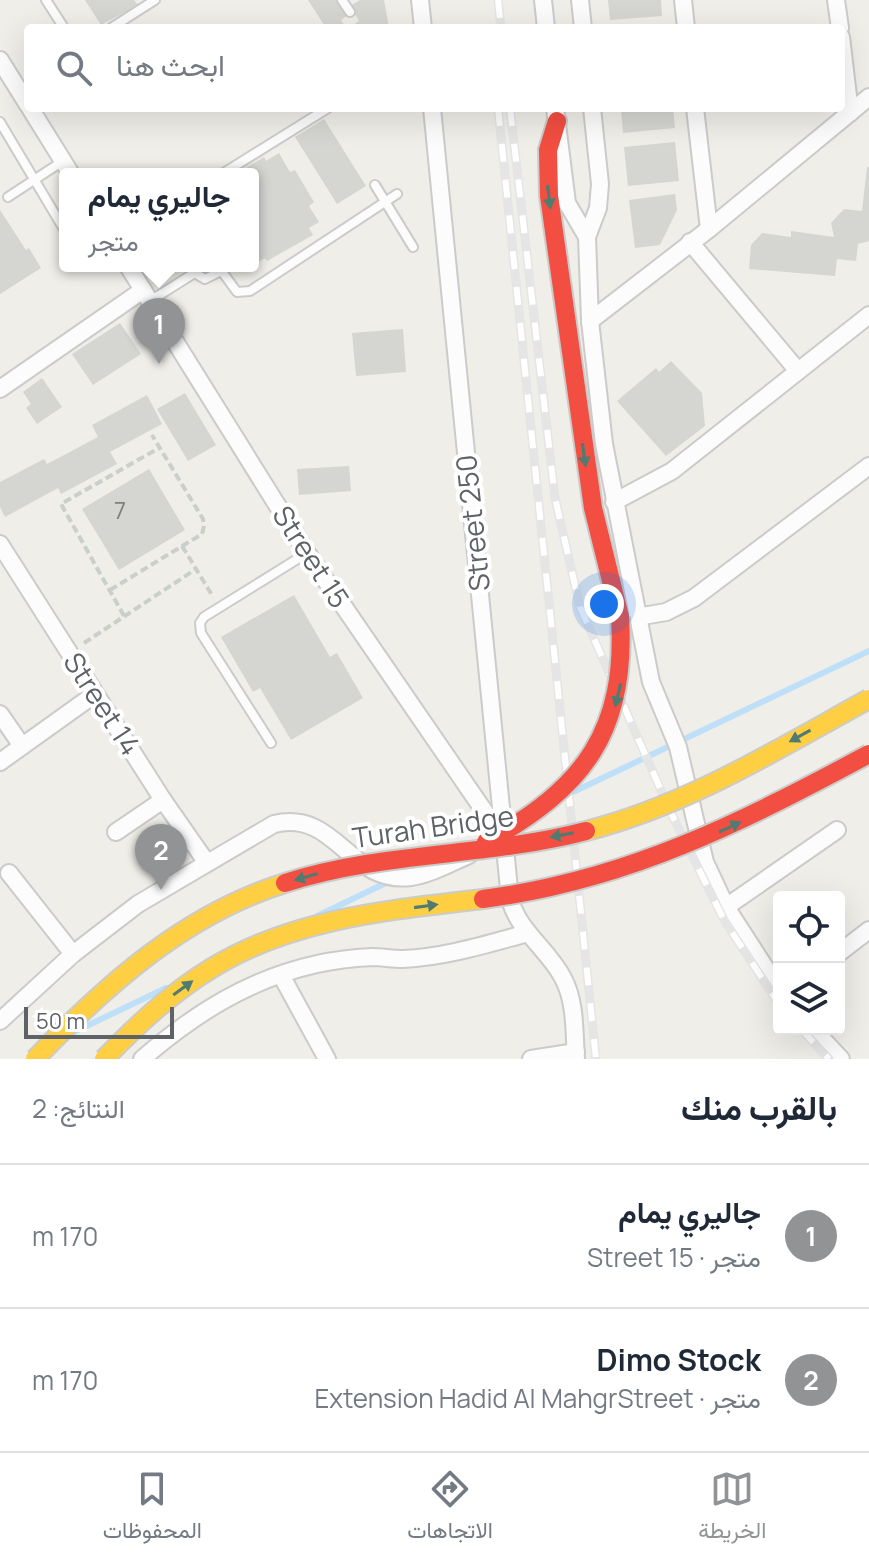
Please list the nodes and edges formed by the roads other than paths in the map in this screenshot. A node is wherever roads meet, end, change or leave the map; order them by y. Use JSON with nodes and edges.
{"nodes":[{"id":1,"x":46,"y":0,"type":"edge"},
{"id":2,"x":155,"y":0,"type":"edge"},
{"id":3,"x":342,"y":0,"type":"edge"},
{"id":4,"x":420,"y":0,"type":"edge"},
{"id":5,"x":543,"y":0,"type":"edge"},
{"id":6,"x":580,"y":0,"type":"edge"},
{"id":7,"x":683,"y":0,"type":"edge"},
{"id":8,"x":836,"y":0,"type":"edge"},
{"id":9,"x":350,"y":12,"type":"dead end"},
{"id":10,"x":61,"y":24,"type":"edge"},
{"id":11,"x":117,"y":24,"type":"edge"},
{"id":12,"x":423,"y":24,"type":"edge"},
{"id":13,"x":546,"y":24,"type":"edge"},
{"id":14,"x":583,"y":24,"type":"edge"},
{"id":15,"x":686,"y":24,"type":"edge"},
{"id":16,"x":839,"y":24,"type":"edge"},
{"id":17,"x":0,"y":60,"type":"edge"},
{"id":18,"x":845,"y":71,"type":"edge"},
{"id":19,"x":869,"y":97,"type":"edge"},
{"id":20,"x":24,"y":99,"type":"edge"},
{"id":21,"x":32,"y":112,"type":"edge"},
{"id":22,"x":322,"y":112,"type":"edge"},
{"id":23,"x":432,"y":112,"type":"edge"},
{"id":24,"x":592,"y":112,"type":"edge"},
{"id":25,"x":695,"y":112,"type":"edge"},
{"id":26,"x":850,"y":113,"type":"junction"},
{"id":27,"x":556,"y":114,"type":"edge"},
{"id":28,"x":0,"y":122,"type":"edge"},
{"id":29,"x":67,"y":168,"type":"edge"},
{"id":30,"x":232,"y":168,"type":"edge"},
{"id":31,"x":59,"y":171,"type":"edge"},
{"id":32,"x":34,"y":180,"type":"junction"},
{"id":33,"x":375,"y":185,"type":"dead end"},
{"id":34,"x":397,"y":194,"type":"dead end"},
{"id":35,"x":8,"y":197,"type":"dead end"},
{"id":36,"x":385,"y":202,"type":"junction"},
{"id":37,"x":59,"y":221,"type":"edge"},
{"id":38,"x":709,"y":229,"type":"junction"},
{"id":39,"x":587,"y":237,"type":"junction"},
{"id":40,"x":690,"y":242,"type":"junction"},
{"id":41,"x":413,"y":247,"type":"dead end"},
{"id":42,"x":132,"y":272,"type":"edge"},
{"id":43,"x":188,"y":272,"type":"edge"},
{"id":44,"x":197,"y":272,"type":"edge"},
{"id":45,"x":215,"y":272,"type":"edge"},
{"id":46,"x":223,"y":272,"type":"edge"},
{"id":47,"x":146,"y":295,"type":"junction"},
{"id":48,"x":869,"y":315,"type":"edge"},
{"id":49,"x":590,"y":321,"type":"junction"},
{"id":50,"x":798,"y":371,"type":"junction"},
{"id":51,"x":0,"y":389,"type":"edge"},
{"id":52,"x":869,"y":466,"type":"edge"},
{"id":53,"x":614,"y":502,"type":"junction"},
{"id":54,"x":0,"y":544,"type":"edge"},
{"id":55,"x":307,"y":553,"type":"junction"},
{"id":56,"x":629,"y":617,"type":"junction"},
{"id":57,"x":95,"y":694,"type":"junction"},
{"id":58,"x":869,"y":699,"type":"edge"},
{"id":59,"x":0,"y":714,"type":"edge"},
{"id":60,"x":271,"y":743,"type":"dead end"},
{"id":61,"x":22,"y":746,"type":"junction"},
{"id":62,"x":869,"y":754,"type":"edge"},
{"id":63,"x":0,"y":762,"type":"edge"},
{"id":64,"x":163,"y":800,"type":"junction"},
{"id":65,"x":837,"y":830,"type":"dead end"},
{"id":66,"x":116,"y":832,"type":"dead end"},
{"id":67,"x":504,"y":840,"type":"junction"},
{"id":68,"x":470,"y":849,"type":"junction"},
{"id":69,"x":207,"y":863,"type":"junction"},
{"id":70,"x":9,"y":873,"type":"dead end"},
{"id":71,"x":726,"y":907,"type":"junction"},
{"id":72,"x":869,"y":930,"type":"edge"},
{"id":73,"x":528,"y":933,"type":"junction"},
{"id":74,"x":845,"y":948,"type":"edge"},
{"id":75,"x":73,"y":954,"type":"junction"},
{"id":76,"x":281,"y":975,"type":"junction"},
{"id":77,"x":773,"y":980,"type":"edge"},
{"id":78,"x":0,"y":1021,"type":"edge"},
{"id":79,"x":819,"y":1035,"type":"edge"},
{"id":80,"x":576,"y":1056,"type":"edge"},
{"id":81,"x":35,"y":1059,"type":"edge"},
{"id":82,"x":104,"y":1059,"type":"edge"},
{"id":83,"x":142,"y":1059,"type":"edge"},
{"id":84,"x":327,"y":1059,"type":"edge"},
{"id":85,"x":531,"y":1059,"type":"edge"},
{"id":86,"x":841,"y":1059,"type":"edge"}],
"edges":[{"from":1,"to":10,"type":"lane"},
{"from":2,"to":11,"type":"lane"},
{"from":3,"to":9,"type":"lane"},
{"from":4,"to":12,"type":"street"},
{"from":5,"to":13,"type":"street"},
{"from":6,"to":14,"type":"street"},
{"from":7,"to":15,"type":"street"},
{"from":8,"to":16,"type":"street"},
{"from":17,"to":20,"type":"street"},
{"from":18,"to":26,"type":"street"},
{"from":19,"to":26,"type":"street"},
{"from":21,"to":29,"type":"street"},
{"from":22,"to":30,"type":"lane"},
{"from":23,"to":67,"type":"street","name":"Street 250"},
{"from":24,"to":39,"type":"street"},
{"from":25,"to":38,"type":"street"},
{"from":26,"to":38,"type":"street"},
{"from":27,"to":39,"type":"street"},
{"from":27,"to":56,"type":"main road","one_way":true},
{"from":28,"to":32,"type":"lane"},
{"from":31,"to":32,"type":"lane"},
{"from":32,"to":35,"type":"lane"},
{"from":32,"to":37,"type":"lane"},
{"from":33,"to":36,"type":"lane"},
{"from":34,"to":36,"type":"lane"},
{"from":36,"to":41,"type":"lane"},
{"from":36,"to":46,"type":"lane"},
{"from":38,"to":40,"type":"street"},
{"from":39,"to":49,"type":"street"},
{"from":40,"to":49,"type":"street"},
{"from":40,"to":50,"type":"street"},
{"from":42,"to":47,"type":"street","name":"Street 15"},
{"from":43,"to":47,"type":"lane"},
{"from":44,"to":45,"type":"lane"},
{"from":47,"to":51,"type":"street"},
{"from":47,"to":55,"type":"street","name":"Street 15"},
{"from":48,"to":50,"type":"street"},
{"from":49,"to":53,"type":"street"},
{"from":50,"to":53,"type":"street"},
{"from":52,"to":56,"type":"street"},
{"from":53,"to":56,"type":"street"},
{"from":54,"to":57,"type":"street","name":"Street 14"},
{"from":55,"to":60,"type":"lane"},
{"from":55,"to":67,"type":"street","name":"Street 15"},
{"from":56,"to":68,"type":"main road","one_way":true,"bridge":true},
{"from":56,"to":71,"type":"street"},
{"from":57,"to":61,"type":"street"},
{"from":57,"to":64,"type":"street","name":"Street 14"},
{"from":58,"to":68,"type":"main road","name":"Turah Bridge","one_way":true,"bridge":true},
{"from":59,"to":61,"type":"street"},
{"from":61,"to":63,"type":"street"},
{"from":82,"to":62,"type":"main road","one_way":true,"bridge":true},
{"from":64,"to":66,"type":"street"},
{"from":64,"to":69,"type":"street","name":"Street 14"},
{"from":65,"to":71,"type":"street"},
{"from":67,"to":69,"type":"street"},
{"from":67,"to":73,"type":"street","name":"Street 250"},
{"from":68,"to":81,"type":"main road","name":"Turah Bridge","one_way":true,"bridge":true},
{"from":69,"to":75,"type":"street"},
{"from":70,"to":75,"type":"street"},
{"from":71,"to":77,"type":"street"},
{"from":72,"to":74,"type":"street"},
{"from":73,"to":76,"type":"street"},
{"from":73,"to":80,"type":"street","name":"Street 250"},
{"from":75,"to":78,"type":"street"},
{"from":76,"to":83,"type":"street"},
{"from":76,"to":84,"type":"street"},
{"from":79,"to":86,"type":"street"},
{"from":80,"to":85,"type":"street"}]}
